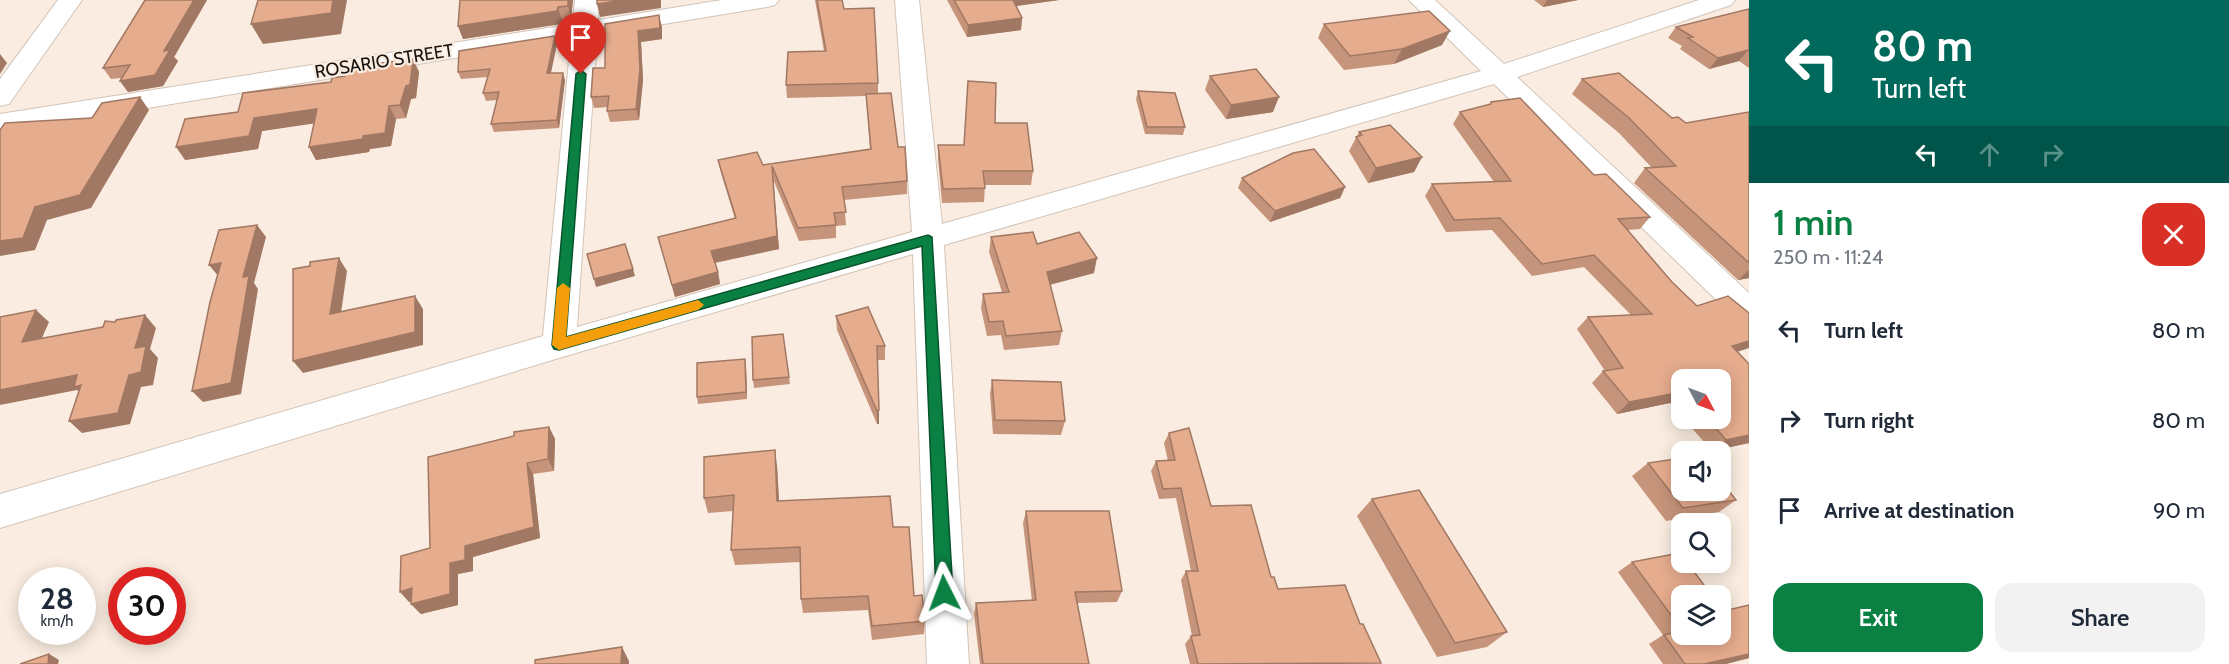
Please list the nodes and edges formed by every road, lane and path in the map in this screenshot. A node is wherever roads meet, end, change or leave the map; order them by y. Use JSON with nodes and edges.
{"nodes":[{"id":1,"x":70,"y":0,"type":"edge"},
{"id":2,"x":587,"y":0,"type":"edge"},
{"id":3,"x":767,"y":0,"type":"edge"},
{"id":4,"x":907,"y":0,"type":"edge"},
{"id":5,"x":1421,"y":0,"type":"edge"},
{"id":6,"x":1724,"y":0,"type":"edge"},
{"id":7,"x":585,"y":28,"type":"junction"},
{"id":8,"x":1500,"y":74,"type":"junction"},
{"id":9,"x":0,"y":98,"type":"edge"},
{"id":10,"x":0,"y":123,"type":"edge"},
{"id":11,"x":928,"y":240,"type":"junction"},
{"id":12,"x":1748,"y":309,"type":"edge"},
{"id":13,"x":559,"y":345,"type":"junction"},
{"id":14,"x":0,"y":511,"type":"edge"},
{"id":15,"x":948,"y":664,"type":"edge"}],
"edges":[{"from":1,"to":9,"type":"street"},
{"from":2,"to":7,"type":"street"},
{"from":3,"to":7,"type":"street","name":"ROSARIO STREET"},
{"from":4,"to":11,"type":"street"},
{"from":5,"to":8,"type":"street"},
{"from":6,"to":8,"type":"street"},
{"from":7,"to":10,"type":"street","name":"ROSARIO STREET"},
{"from":7,"to":13,"type":"street"},
{"from":8,"to":11,"type":"street"},
{"from":8,"to":12,"type":"street"},
{"from":11,"to":13,"type":"street"},
{"from":11,"to":15,"type":"street"},
{"from":13,"to":14,"type":"street"}]}
